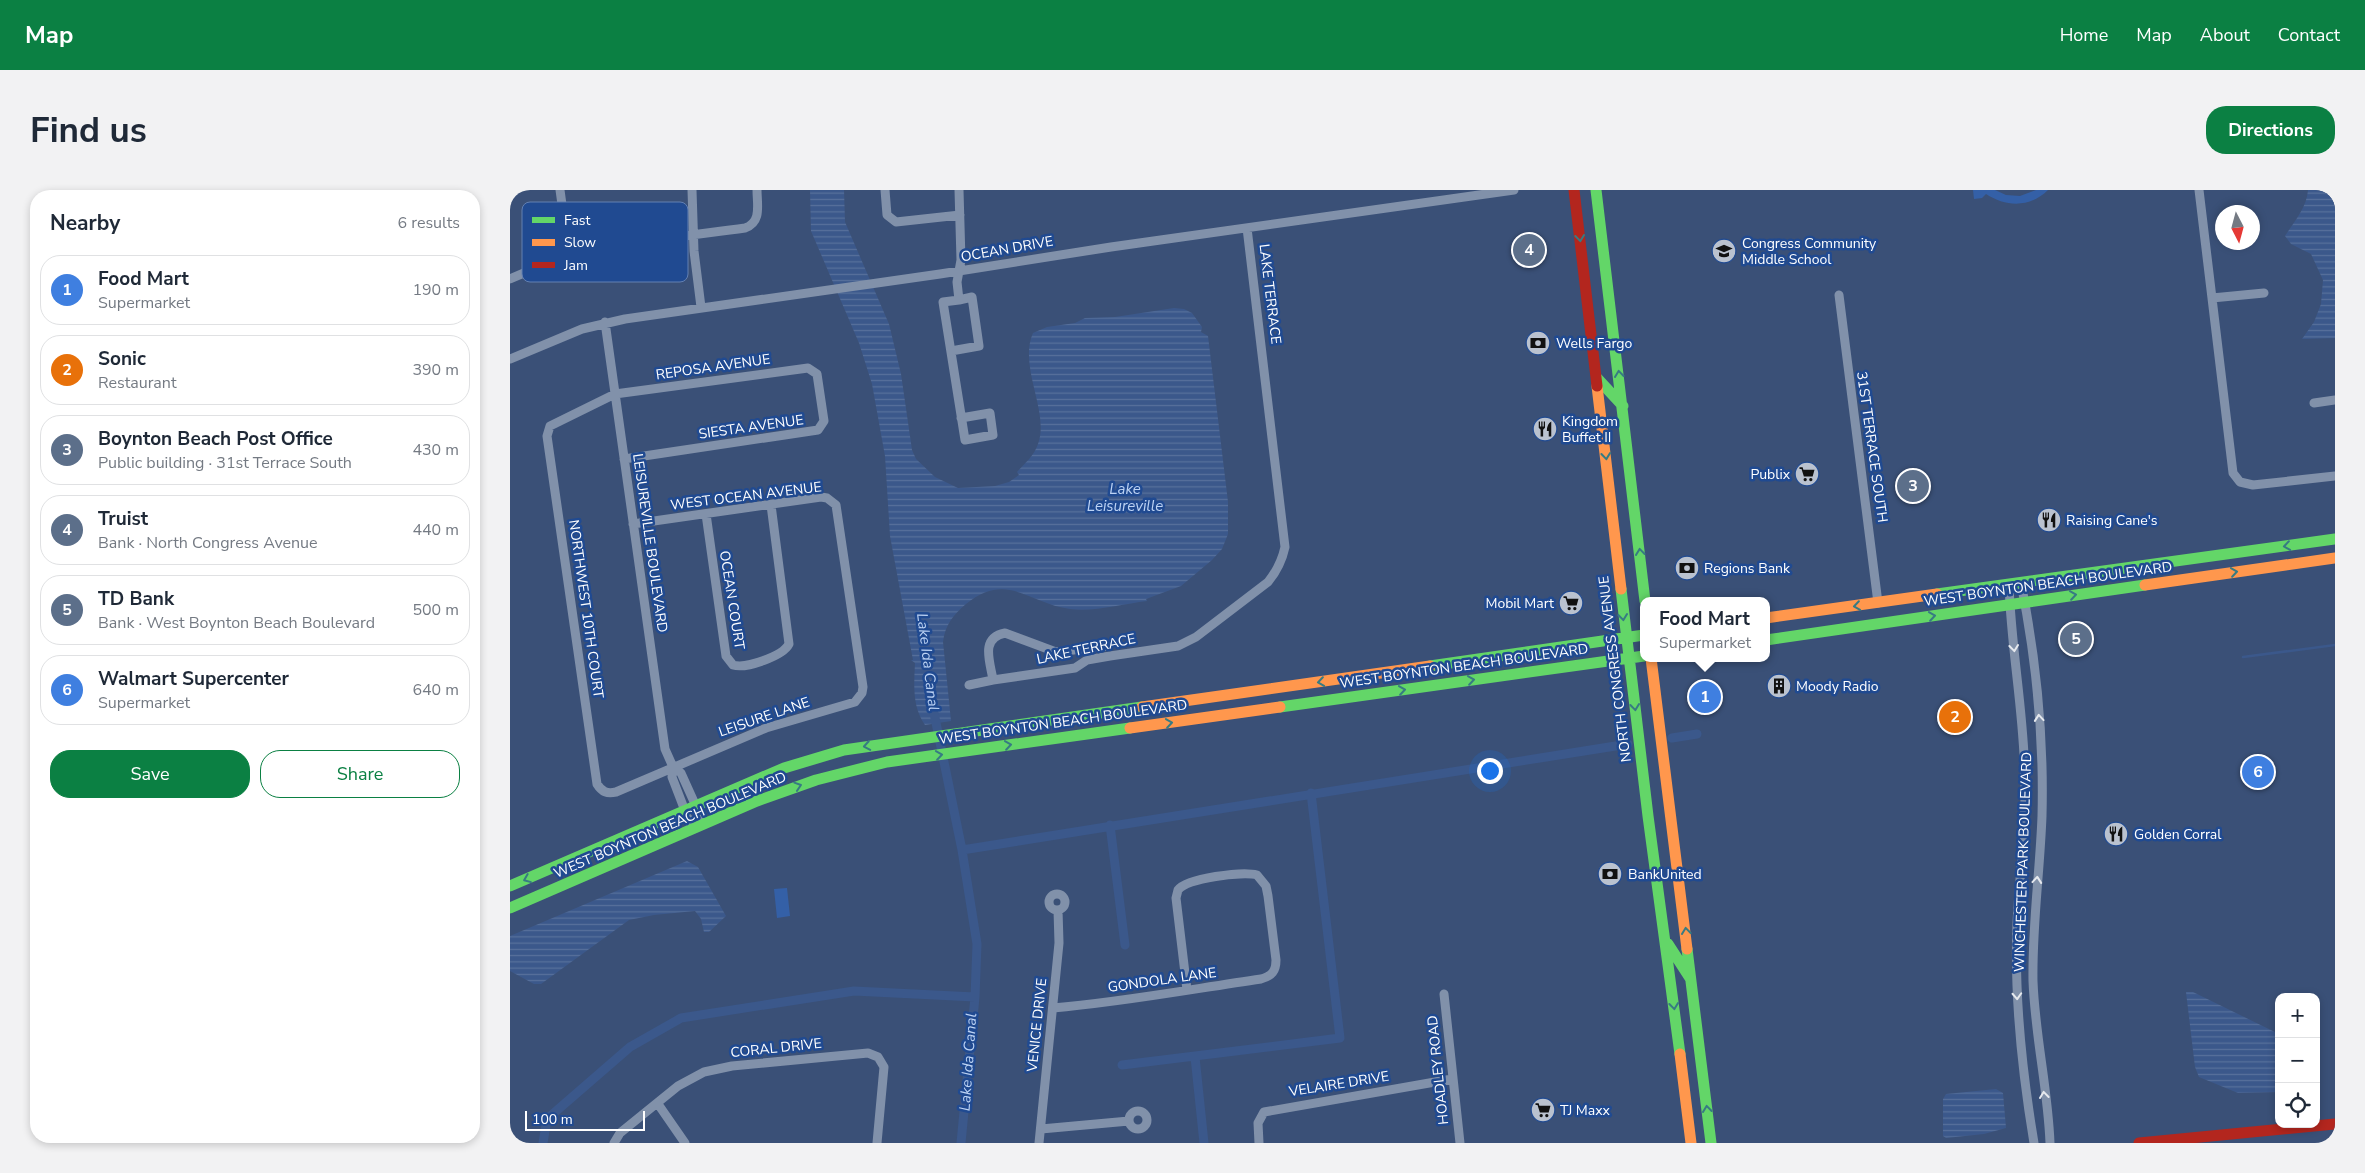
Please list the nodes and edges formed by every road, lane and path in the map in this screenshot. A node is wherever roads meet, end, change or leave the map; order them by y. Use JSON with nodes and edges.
{"nodes":[{"id":1,"x":692,"y":190,"type":"edge"},
{"id":2,"x":757,"y":190,"type":"edge"},
{"id":3,"x":885,"y":190,"type":"edge"},
{"id":4,"x":959,"y":190,"type":"edge"},
{"id":5,"x":1514,"y":190,"type":"edge"},
{"id":6,"x":1574,"y":190,"type":"edge"},
{"id":7,"x":1596,"y":190,"type":"edge"},
{"id":8,"x":2199,"y":190,"type":"edge"},
{"id":9,"x":960,"y":215,"type":"junction"},
{"id":10,"x":1247,"y":228,"type":"junction"},
{"id":11,"x":693,"y":236,"type":"junction"},
{"id":12,"x":688,"y":237,"type":"edge"},
{"id":13,"x":959,"y":271,"type":"junction"},
{"id":14,"x":522,"y":274,"type":"edge"},
{"id":15,"x":510,"y":279,"type":"edge"},
{"id":16,"x":2264,"y":293,"type":"dead end"},
{"id":17,"x":1839,"y":295,"type":"dead end"},
{"id":18,"x":2212,"y":298,"type":"junction"},
{"id":19,"x":959,"y":300,"type":"junction"},
{"id":20,"x":702,"y":307,"type":"junction"},
{"id":21,"x":605,"y":322,"type":"junction"},
{"id":22,"x":951,"y":351,"type":"junction"},
{"id":23,"x":510,"y":360,"type":"edge"},
{"id":24,"x":814,"y":370,"type":"joint"},
{"id":25,"x":1597,"y":378,"type":"junction"},
{"id":26,"x":615,"y":394,"type":"junction"},
{"id":27,"x":2335,"y":400,"type":"edge"},
{"id":28,"x":2314,"y":403,"type":"dead end"},
{"id":29,"x":1623,"y":406,"type":"junction"},
{"id":30,"x":961,"y":418,"type":"dead end"},
{"id":31,"x":1602,"y":419,"type":"junction"},
{"id":32,"x":1625,"y":435,"type":"junction"},
{"id":33,"x":624,"y":459,"type":"junction"},
{"id":34,"x":2335,"y":476,"type":"edge"},
{"id":35,"x":771,"y":505,"type":"junction"},
{"id":36,"x":706,"y":514,"type":"junction"},
{"id":37,"x":633,"y":524,"type":"junction"},
{"id":38,"x":2335,"y":539,"type":"edge"},
{"id":39,"x":2335,"y":558,"type":"edge"},
{"id":40,"x":2015,"y":584,"type":"junction"},
{"id":41,"x":1645,"y":597,"type":"edge"},
{"id":42,"x":2024,"y":602,"type":"junction"},
{"id":43,"x":1878,"y":603,"type":"junction"},
{"id":44,"x":2010,"y":605,"type":"junction"},
{"id":45,"x":1770,"y":617,"type":"edge"},
{"id":46,"x":1640,"y":636,"type":"edge"},
{"id":47,"x":1626,"y":638,"type":"junction"},
{"id":48,"x":1770,"y":639,"type":"edge"},
{"id":49,"x":1108,"y":646,"type":"dead end"},
{"id":50,"x":1640,"y":657,"type":"edge"},
{"id":51,"x":1629,"y":658,"type":"junction"},
{"id":52,"x":1651,"y":662,"type":"edge"},
{"id":53,"x":1395,"y":671,"type":"junction"},
{"id":54,"x":1365,"y":676,"type":"junction"},
{"id":55,"x":992,"y":680,"type":"junction"},
{"id":56,"x":969,"y":685,"type":"dead end"},
{"id":57,"x":862,"y":693,"type":"joint"},
{"id":58,"x":1378,"y":693,"type":"junction"},
{"id":59,"x":1346,"y":698,"type":"junction"},
{"id":60,"x":673,"y":767,"type":"junction"},
{"id":61,"x":689,"y":807,"type":"junction"},
{"id":62,"x":704,"y":824,"type":"junction"},
{"id":63,"x":692,"y":829,"type":"junction"},
{"id":64,"x":510,"y":886,"type":"edge"},
{"id":65,"x":510,"y":908,"type":"edge"},
{"id":66,"x":1058,"y":910,"type":"dead end"},
{"id":67,"x":1666,"y":940,"type":"junction"},
{"id":68,"x":1670,"y":973,"type":"junction"},
{"id":69,"x":1691,"y":980,"type":"junction"},
{"id":70,"x":1188,"y":990,"type":"junction"},
{"id":71,"x":1444,"y":994,"type":"dead end"},
{"id":72,"x":1694,"y":1004,"type":"junction"},
{"id":73,"x":1052,"y":1008,"type":"junction"},
{"id":74,"x":1452,"y":1079,"type":"junction"},
{"id":75,"x":658,"y":1104,"type":"junction"},
{"id":76,"x":1129,"y":1120,"type":"dead end"},
{"id":77,"x":2335,"y":1124,"type":"edge"},
{"id":78,"x":1041,"y":1129,"type":"junction"},
{"id":79,"x":614,"y":1143,"type":"edge"},
{"id":80,"x":685,"y":1143,"type":"edge"},
{"id":81,"x":877,"y":1143,"type":"edge"},
{"id":82,"x":1039,"y":1143,"type":"edge"},
{"id":83,"x":1259,"y":1143,"type":"edge"},
{"id":84,"x":1460,"y":1143,"type":"edge"},
{"id":85,"x":1691,"y":1143,"type":"edge"},
{"id":86,"x":1711,"y":1143,"type":"edge"},
{"id":87,"x":2034,"y":1143,"type":"edge"},
{"id":88,"x":2050,"y":1143,"type":"edge"},
{"id":89,"x":2139,"y":1143,"type":"edge"}],
"edges":[{"from":1,"to":11,"type":"street"},
{"from":2,"to":11,"type":"street"},
{"from":3,"to":9,"type":"street"},
{"from":4,"to":9,"type":"street"},
{"from":5,"to":10,"type":"street","name":"OCEAN DRIVE"},
{"from":6,"to":25,"type":"main road","name":"NORTH CONGRESS AVENUE","one_way":true},
{"from":29,"to":7,"type":"main road","one_way":true},
{"from":8,"to":18,"type":"street"},
{"from":9,"to":13,"type":"street"},
{"from":10,"to":13,"type":"street","name":"OCEAN DRIVE"},
{"from":10,"to":55,"type":"street","name":"LAKE TERRACE"},
{"from":11,"to":12,"type":"street"},
{"from":11,"to":20,"type":"street"},
{"from":13,"to":19,"type":"street"},
{"from":13,"to":20,"type":"street","name":"OCEAN DRIVE"},
{"from":14,"to":15,"type":"street"},
{"from":16,"to":18,"type":"street"},
{"from":17,"to":43,"type":"street","name":"31ST TERRACE SOUTH"},
{"from":18,"to":34,"type":"street"},
{"from":19,"to":22,"type":"street"},
{"from":19,"to":22,"type":"street"},
{"from":20,"to":21,"type":"street","name":"OCEAN DRIVE"},
{"from":21,"to":23,"type":"street","name":"OCEAN DRIVE"},
{"from":21,"to":26,"type":"street","name":"LEISUREVILLE BOULEVARD"},
{"from":22,"to":30,"type":"street"},
{"from":24,"to":26,"type":"street","name":"REPOSA AVENUE"},
{"from":24,"to":33,"type":"street","name":"SIESTA AVENUE"},
{"from":25,"to":29,"type":"main road"},
{"from":25,"to":31,"type":"main road","name":"NORTH CONGRESS AVENUE"},
{"from":26,"to":33,"type":"street","name":"LEISUREVILLE BOULEVARD"},
{"from":26,"to":60,"type":"street","name":"NORTHWEST 10TH COURT"},
{"from":27,"to":28,"type":"street"},
{"from":29,"to":32,"type":"main road"},
{"from":31,"to":32,"type":"main road"},
{"from":31,"to":47,"type":"main road","name":"NORTH CONGRESS AVENUE","one_way":true},
{"from":41,"to":32,"type":"main road","one_way":true},
{"from":33,"to":37,"type":"street","name":"LEISUREVILLE BOULEVARD"},
{"from":35,"to":36,"type":"street","name":"WEST OCEAN AVENUE"},
{"from":35,"to":36,"type":"street","name":"OCEAN COURT"},
{"from":35,"to":57,"type":"street","name":"WEST OCEAN AVENUE"},
{"from":36,"to":37,"type":"street","name":"WEST OCEAN AVENUE"},
{"from":37,"to":60,"type":"street","name":"LEISUREVILLE BOULEVARD"},
{"from":38,"to":40,"type":"main road","name":"WEST BOYNTON BEACH BOULEVARD","one_way":true},
{"from":42,"to":39,"type":"main road","name":"WEST BOYNTON BEACH BOULEVARD","one_way":true},
{"from":40,"to":42,"type":"street","name":"WINCHESTER PARK BOULEVARD"},
{"from":40,"to":43,"type":"main road","name":"WEST BOYNTON BEACH BOULEVARD"},
{"from":40,"to":44,"type":"street","name":"WINCHESTER PARK BOULEVARD"},
{"from":42,"to":44,"type":"main road","name":"WEST BOYNTON BEACH BOULEVARD"},
{"from":88,"to":42,"type":"street","name":"WINCHESTER PARK BOULEVARD","one_way":true},
{"from":43,"to":45,"type":"main road","name":"WEST BOYNTON BEACH BOULEVARD","one_way":true},
{"from":48,"to":44,"type":"main road","name":"WEST BOYNTON BEACH BOULEVARD","one_way":true},
{"from":44,"to":87,"type":"street","name":"WINCHESTER PARK BOULEVARD","one_way":true},
{"from":46,"to":47,"type":"main road","name":"WEST BOYNTON BEACH BOULEVARD"},
{"from":47,"to":51,"type":"main road","name":"NORTH CONGRESS AVENUE"},
{"from":47,"to":53,"type":"main road","name":"WEST BOYNTON BEACH BOULEVARD"},
{"from":49,"to":55,"type":"street","name":"LAKE TERRACE"},
{"from":50,"to":51,"type":"main road","name":"WEST BOYNTON BEACH BOULEVARD"},
{"from":58,"to":51,"type":"main road","name":"WEST BOYNTON BEACH BOULEVARD","one_way":true},
{"from":51,"to":67,"type":"main road","name":"NORTH CONGRESS AVENUE","one_way":true},
{"from":69,"to":52,"type":"main road","one_way":true},
{"from":53,"to":54,"type":"main road","name":"WEST BOYNTON BEACH BOULEVARD"},
{"from":53,"to":58,"type":"main road"},
{"from":54,"to":59,"type":"main road"},
{"from":54,"to":61,"type":"main road","name":"WEST BOYNTON BEACH BOULEVARD","one_way":true},
{"from":55,"to":56,"type":"street"},
{"from":57,"to":60,"type":"street","name":"LEISURE LANE"},
{"from":58,"to":59,"type":"main road","name":"WEST BOYNTON BEACH BOULEVARD"},
{"from":62,"to":59,"type":"main road","name":"WEST BOYNTON BEACH BOULEVARD","one_way":true},
{"from":60,"to":61,"type":"street","name":"LEISUREVILLE BOULEVARD"},
{"from":61,"to":62,"type":"street","name":"LEISUREVILLE BOULEVARD"},
{"from":61,"to":63,"type":"street","name":"LEISUREVILLE BOULEVARD"},
{"from":61,"to":64,"type":"main road","name":"WEST BOYNTON BEACH BOULEVARD","one_way":true},
{"from":62,"to":63,"type":"main road","name":"WEST BOYNTON BEACH BOULEVARD"},
{"from":63,"to":65,"type":"main road","name":"WEST BOYNTON BEACH BOULEVARD"},
{"from":66,"to":73,"type":"street","name":"VENICE DRIVE"},
{"from":67,"to":68,"type":"main road","name":"NORTH CONGRESS AVENUE"},
{"from":67,"to":69,"type":"main road"},
{"from":68,"to":72,"type":"main road"},
{"from":68,"to":85,"type":"main road","name":"NORTH CONGRESS AVENUE","one_way":true},
{"from":69,"to":72,"type":"main road"},
{"from":70,"to":70,"type":"street","name":"GONDOLA LANE"},
{"from":70,"to":73,"type":"street","name":"GONDOLA LANE"},
{"from":71,"to":74,"type":"street","name":"HOADLEY ROAD"},
{"from":86,"to":72,"type":"main road","one_way":true},
{"from":73,"to":78,"type":"street","name":"VENICE DRIVE"},
{"from":74,"to":83,"type":"street","name":"VELAIRE DRIVE"},
{"from":74,"to":84,"type":"street","name":"HOADLEY ROAD"},
{"from":75,"to":79,"type":"street","name":"CORAL DRIVE"},
{"from":75,"to":80,"type":"street"},
{"from":75,"to":81,"type":"street","name":"CORAL DRIVE"},
{"from":76,"to":78,"type":"street"},
{"from":77,"to":89,"type":"main road"},
{"from":78,"to":82,"type":"street","name":"VENICE DRIVE"}]}
